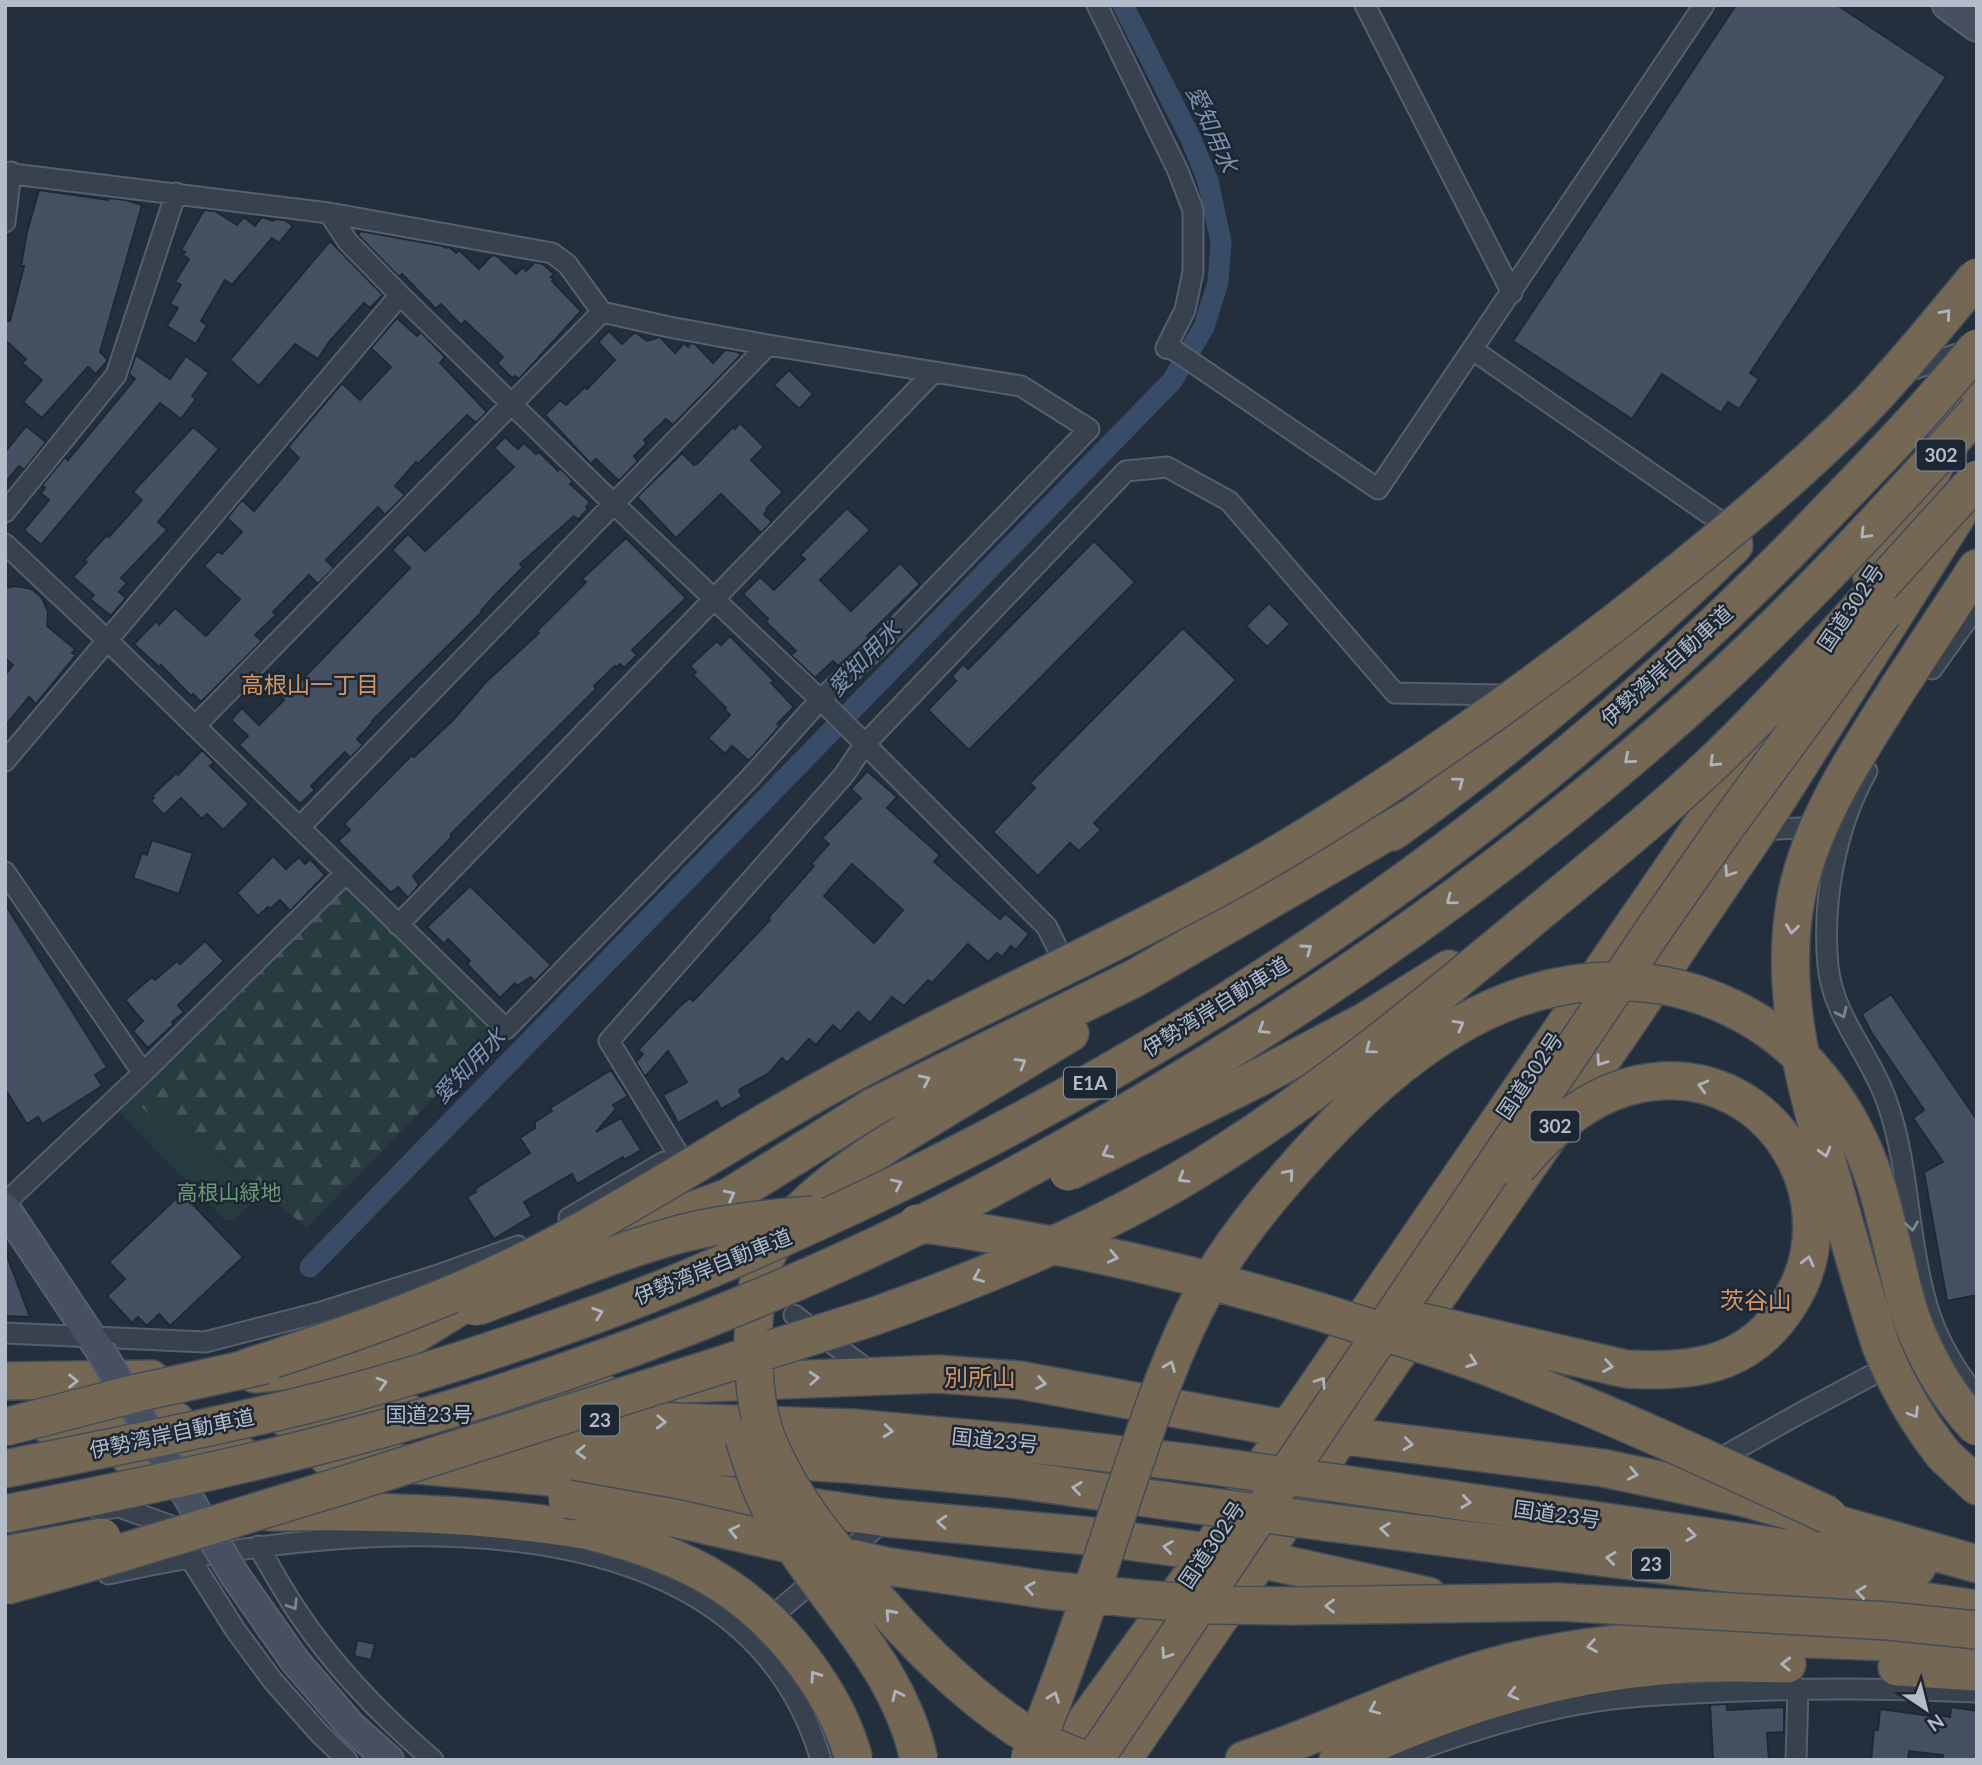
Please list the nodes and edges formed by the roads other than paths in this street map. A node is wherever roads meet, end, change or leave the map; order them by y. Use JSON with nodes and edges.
{"nodes":[{"id":1,"x":1097,"y":5,"type":"edge"},
{"id":2,"x":1365,"y":5,"type":"edge"},
{"id":3,"x":1704,"y":5,"type":"edge"},
{"id":4,"x":1947,"y":5,"type":"edge"},
{"id":5,"x":1977,"y":27,"type":"edge"},
{"id":6,"x":8,"y":173,"type":"edge"},
{"id":7,"x":176,"y":192,"type":"junction"},
{"id":8,"x":329,"y":213,"type":"junction"},
{"id":9,"x":5,"y":222,"type":"edge"},
{"id":10,"x":1977,"y":277,"type":"edge"},
{"id":11,"x":1512,"y":293,"type":"junction"},
{"id":12,"x":400,"y":295,"type":"junction"},
{"id":13,"x":602,"y":312,"type":"junction"},
{"id":14,"x":768,"y":345,"type":"junction"},
{"id":15,"x":1977,"y":348,"type":"edge"},
{"id":16,"x":1473,"y":350,"type":"junction"},
{"id":17,"x":933,"y":373,"type":"junction"},
{"id":18,"x":1977,"y":377,"type":"edge"},
{"id":19,"x":513,"y":403,"type":"junction"},
{"id":20,"x":1861,"y":410,"type":"junction"},
{"id":21,"x":1977,"y":412,"type":"edge"},
{"id":22,"x":1977,"y":479,"type":"edge"},
{"id":23,"x":1977,"y":485,"type":"edge"},
{"id":24,"x":1977,"y":493,"type":"edge"},
{"id":25,"x":614,"y":504,"type":"junction"},
{"id":26,"x":5,"y":512,"type":"edge"},
{"id":27,"x":1721,"y":523,"type":"junction"},
{"id":28,"x":5,"y":544,"type":"edge"},
{"id":29,"x":1977,"y":568,"type":"edge"},
{"id":30,"x":713,"y":598,"type":"junction"},
{"id":31,"x":1977,"y":606,"type":"edge"},
{"id":32,"x":107,"y":640,"type":"junction"},
{"id":33,"x":1501,"y":695,"type":"junction"},
{"id":34,"x":824,"y":704,"type":"junction"},
{"id":35,"x":195,"y":726,"type":"junction"},
{"id":36,"x":864,"y":745,"type":"junction"},
{"id":37,"x":5,"y":761,"type":"edge"},
{"id":38,"x":1411,"y":818,"type":"junction"},
{"id":39,"x":1844,"y":826,"type":"junction"},
{"id":40,"x":300,"y":827,"type":"junction"},
{"id":41,"x":1758,"y":830,"type":"junction"},
{"id":42,"x":1596,"y":865,"type":"junction"},
{"id":43,"x":5,"y":872,"type":"edge"},
{"id":44,"x":346,"y":873,"type":"junction"},
{"id":45,"x":398,"y":925,"type":"junction"},
{"id":46,"x":1061,"y":957,"type":"junction"},
{"id":47,"x":143,"y":1073,"type":"junction"},
{"id":48,"x":680,"y":1157,"type":"junction"},
{"id":49,"x":5,"y":1203,"type":"edge"},
{"id":50,"x":5,"y":1208,"type":"edge"},
{"id":51,"x":1196,"y":1275,"type":"junction"},
{"id":52,"x":794,"y":1315,"type":"dead end"},
{"id":53,"x":5,"y":1332,"type":"edge"},
{"id":54,"x":673,"y":1332,"type":"junction"},
{"id":55,"x":1940,"y":1340,"type":"junction"},
{"id":56,"x":95,"y":1343,"type":"junction"},
{"id":57,"x":743,"y":1344,"type":"junction"},
{"id":58,"x":243,"y":1369,"type":"junction"},
{"id":59,"x":875,"y":1375,"type":"junction"},
{"id":60,"x":1354,"y":1376,"type":"junction"},
{"id":61,"x":5,"y":1381,"type":"edge"},
{"id":62,"x":1977,"y":1397,"type":"edge"},
{"id":63,"x":429,"y":1414,"type":"junction"},
{"id":64,"x":5,"y":1425,"type":"edge"},
{"id":65,"x":1977,"y":1427,"type":"edge"},
{"id":66,"x":1288,"y":1429,"type":"junction"},
{"id":67,"x":1340,"y":1436,"type":"junction"},
{"id":68,"x":328,"y":1457,"type":"junction"},
{"id":69,"x":5,"y":1458,"type":"edge"},
{"id":70,"x":5,"y":1469,"type":"edge"},
{"id":71,"x":1678,"y":1482,"type":"junction"},
{"id":72,"x":1977,"y":1486,"type":"edge"},
{"id":73,"x":220,"y":1513,"type":"junction"},
{"id":74,"x":887,"y":1518,"type":"junction"},
{"id":75,"x":6,"y":1527,"type":"edge"},
{"id":76,"x":258,"y":1546,"type":"junction"},
{"id":77,"x":1209,"y":1552,"type":"junction"},
{"id":78,"x":188,"y":1556,"type":"junction"},
{"id":79,"x":1260,"y":1559,"type":"junction"},
{"id":80,"x":1977,"y":1561,"type":"edge"},
{"id":81,"x":1977,"y":1575,"type":"edge"},
{"id":82,"x":5,"y":1586,"type":"edge"},
{"id":83,"x":5,"y":1596,"type":"edge"},
{"id":84,"x":1977,"y":1609,"type":"edge"},
{"id":85,"x":1977,"y":1620,"type":"edge"},
{"id":86,"x":1977,"y":1630,"type":"edge"},
{"id":87,"x":749,"y":1636,"type":"junction"},
{"id":88,"x":1977,"y":1645,"type":"edge"},
{"id":89,"x":1977,"y":1672,"type":"edge"},
{"id":90,"x":1798,"y":1688,"type":"junction"},
{"id":91,"x":1977,"y":1692,"type":"edge"},
{"id":92,"x":347,"y":1760,"type":"edge"},
{"id":93,"x":389,"y":1760,"type":"edge"},
{"id":94,"x":433,"y":1760,"type":"edge"},
{"id":95,"x":821,"y":1760,"type":"edge"},
{"id":96,"x":854,"y":1760,"type":"edge"},
{"id":97,"x":919,"y":1760,"type":"edge"},
{"id":98,"x":1028,"y":1760,"type":"edge"},
{"id":99,"x":1058,"y":1760,"type":"edge"},
{"id":100,"x":1084,"y":1760,"type":"edge"},
{"id":101,"x":1094,"y":1760,"type":"edge"},
{"id":102,"x":1122,"y":1760,"type":"edge"},
{"id":103,"x":1244,"y":1760,"type":"edge"},
{"id":104,"x":1338,"y":1760,"type":"edge"},
{"id":105,"x":1391,"y":1760,"type":"edge"},
{"id":106,"x":1796,"y":1760,"type":"edge"}],
"edges":[{"from":1,"to":16,"type":"street"},
{"from":2,"to":11,"type":"street"},
{"from":3,"to":11,"type":"street"},
{"from":4,"to":5,"type":"street"},
{"from":6,"to":7,"type":"street"},
{"from":6,"to":9,"type":"street"},
{"from":7,"to":8,"type":"street"},
{"from":7,"to":26,"type":"street"},
{"from":8,"to":12,"type":"street"},
{"from":8,"to":13,"type":"street"},
{"from":20,"to":10,"type":"highway","one_way":true,"bridge":true},
{"from":11,"to":16,"type":"street"},
{"from":12,"to":19,"type":"street"},
{"from":12,"to":32,"type":"street"},
{"from":13,"to":14,"type":"street"},
{"from":13,"to":19,"type":"street"},
{"from":14,"to":17,"type":"street"},
{"from":14,"to":25,"type":"street"},
{"from":15,"to":27,"type":"street"},
{"from":70,"to":15,"type":"highway","name":"伊勢湾岸自動車道","number":"E1A","one_way":true,"bridge":true},
{"from":16,"to":27,"type":"street"},
{"from":17,"to":30,"type":"street"},
{"from":17,"to":34,"type":"street"},
{"from":66,"to":18,"type":"highway","name":"国道302号","number":"302","one_way":true},
{"from":19,"to":25,"type":"street"},
{"from":19,"to":35,"type":"street"},
{"from":38,"to":20,"type":"highway","one_way":true,"bridge":true},
{"from":20,"to":58,"type":"highway","bridge":true},
{"from":21,"to":54,"type":"highway","name":"伊勢湾岸自動車道","number":"E1A","one_way":true,"bridge":true},
{"from":22,"to":42,"type":"highway","one_way":true,"bridge":true},
{"from":23,"to":41,"type":"highway","name":"国道302号","number":"302"},
{"from":24,"to":60,"type":"highway","bridge":true},
{"from":25,"to":30,"type":"street"},
{"from":25,"to":40,"type":"street"},
{"from":27,"to":33,"type":"street"},
{"from":28,"to":32,"type":"street"},
{"from":29,"to":72,"type":"highway","one_way":true,"bridge":true},
{"from":30,"to":34,"type":"street"},
{"from":30,"to":45,"type":"street"},
{"from":31,"to":39,"type":"street"},
{"from":32,"to":35,"type":"street"},
{"from":32,"to":37,"type":"street"},
{"from":33,"to":36,"type":"street"},
{"from":33,"to":46,"type":"street"},
{"from":34,"to":36,"type":"street"},
{"from":34,"to":45,"type":"street"},
{"from":35,"to":40,"type":"street"},
{"from":36,"to":46,"type":"street"},
{"from":36,"to":48,"type":"street"},
{"from":57,"to":38,"type":"highway","one_way":true},
{"from":61,"to":38,"type":"highway","one_way":true},
{"from":39,"to":41,"type":"street"},
{"from":39,"to":55,"type":"street","one_way":true},
{"from":40,"to":44,"type":"street"},
{"from":41,"to":67,"type":"highway","name":"国道302号","number":"302","one_way":true},
{"from":42,"to":54,"type":"highway","one_way":true,"bridge":true},
{"from":42,"to":82,"type":"highway","one_way":true,"bridge":true},
{"from":43,"to":47,"type":"street"},
{"from":44,"to":45,"type":"street"},
{"from":44,"to":47,"type":"street"},
{"from":46,"to":48,"type":"street"},
{"from":47,"to":49,"type":"street"},
{"from":48,"to":56,"type":"street"},
{"from":50,"to":56,"type":"street"},
{"from":58,"to":51,"type":"highway","one_way":true,"bridge":true},
{"from":51,"to":60,"type":"highway","one_way":true,"bridge":true},
{"from":51,"to":80,"type":"highway","one_way":true,"bridge":true},
{"from":52,"to":59,"type":"street"},
{"from":53,"to":56,"type":"street"},
{"from":54,"to":75,"type":"highway","name":"伊勢湾岸自動車道","number":"E1A","bridge":true},
{"from":55,"to":62,"type":"street"},
{"from":55,"to":71,"type":"street"},
{"from":56,"to":93,"type":"street","bridge":true},
{"from":97,"to":57,"type":"highway","one_way":true,"bridge":true},
{"from":100,"to":57,"type":"highway","one_way":true,"bridge":true},
{"from":58,"to":64,"type":"highway","bridge":true},
{"from":63,"to":59,"type":"highway","one_way":true},
{"from":59,"to":66,"type":"highway","one_way":true},
{"from":60,"to":101,"type":"highway","one_way":true,"bridge":true},
{"from":63,"to":64,"type":"highway","name":"国道23号","number":"23"},
{"from":63,"to":81,"type":"highway","name":"国道23号","number":"23","one_way":true,"bridge":true},
{"from":98,"to":65,"type":"highway","one_way":true,"bridge":true},
{"from":66,"to":67,"type":"highway"},
{"from":66,"to":77,"type":"highway","name":"国道302号","number":"302"},
{"from":67,"to":71,"type":"highway","one_way":true},
{"from":67,"to":79,"type":"highway","name":"国道302号","number":"302"},
{"from":68,"to":69,"type":"highway","name":"国道23号","number":"23"},
{"from":68,"to":74,"type":"highway"},
{"from":84,"to":68,"type":"highway","name":"国道23号","number":"23","one_way":true,"bridge":true},
{"from":71,"to":80,"type":"highway"},
{"from":73,"to":75,"type":"highway","bridge":true},
{"from":86,"to":73,"type":"highway","one_way":true,"bridge":true},
{"from":96,"to":73,"type":"highway","one_way":true,"bridge":true},
{"from":77,"to":74,"type":"highway","one_way":true},
{"from":74,"to":87,"type":"street"},
{"from":75,"to":78,"type":"street"},
{"from":76,"to":78,"type":"street"},
{"from":76,"to":87,"type":"street"},
{"from":76,"to":94,"type":"street","one_way":true},
{"from":77,"to":79,"type":"highway"},
{"from":77,"to":99,"type":"highway","name":"国道302号","number":"302"},
{"from":78,"to":83,"type":"street"},
{"from":78,"to":92,"type":"street"},
{"from":79,"to":85,"type":"highway"},
{"from":79,"to":102,"type":"highway","name":"国道302号","number":"302"},
{"from":87,"to":95,"type":"street"},
{"from":88,"to":103,"type":"highway","one_way":true},
{"from":89,"to":104,"type":"highway","one_way":true},
{"from":90,"to":91,"type":"street"},
{"from":90,"to":105,"type":"street"},
{"from":90,"to":106,"type":"street"}]}
